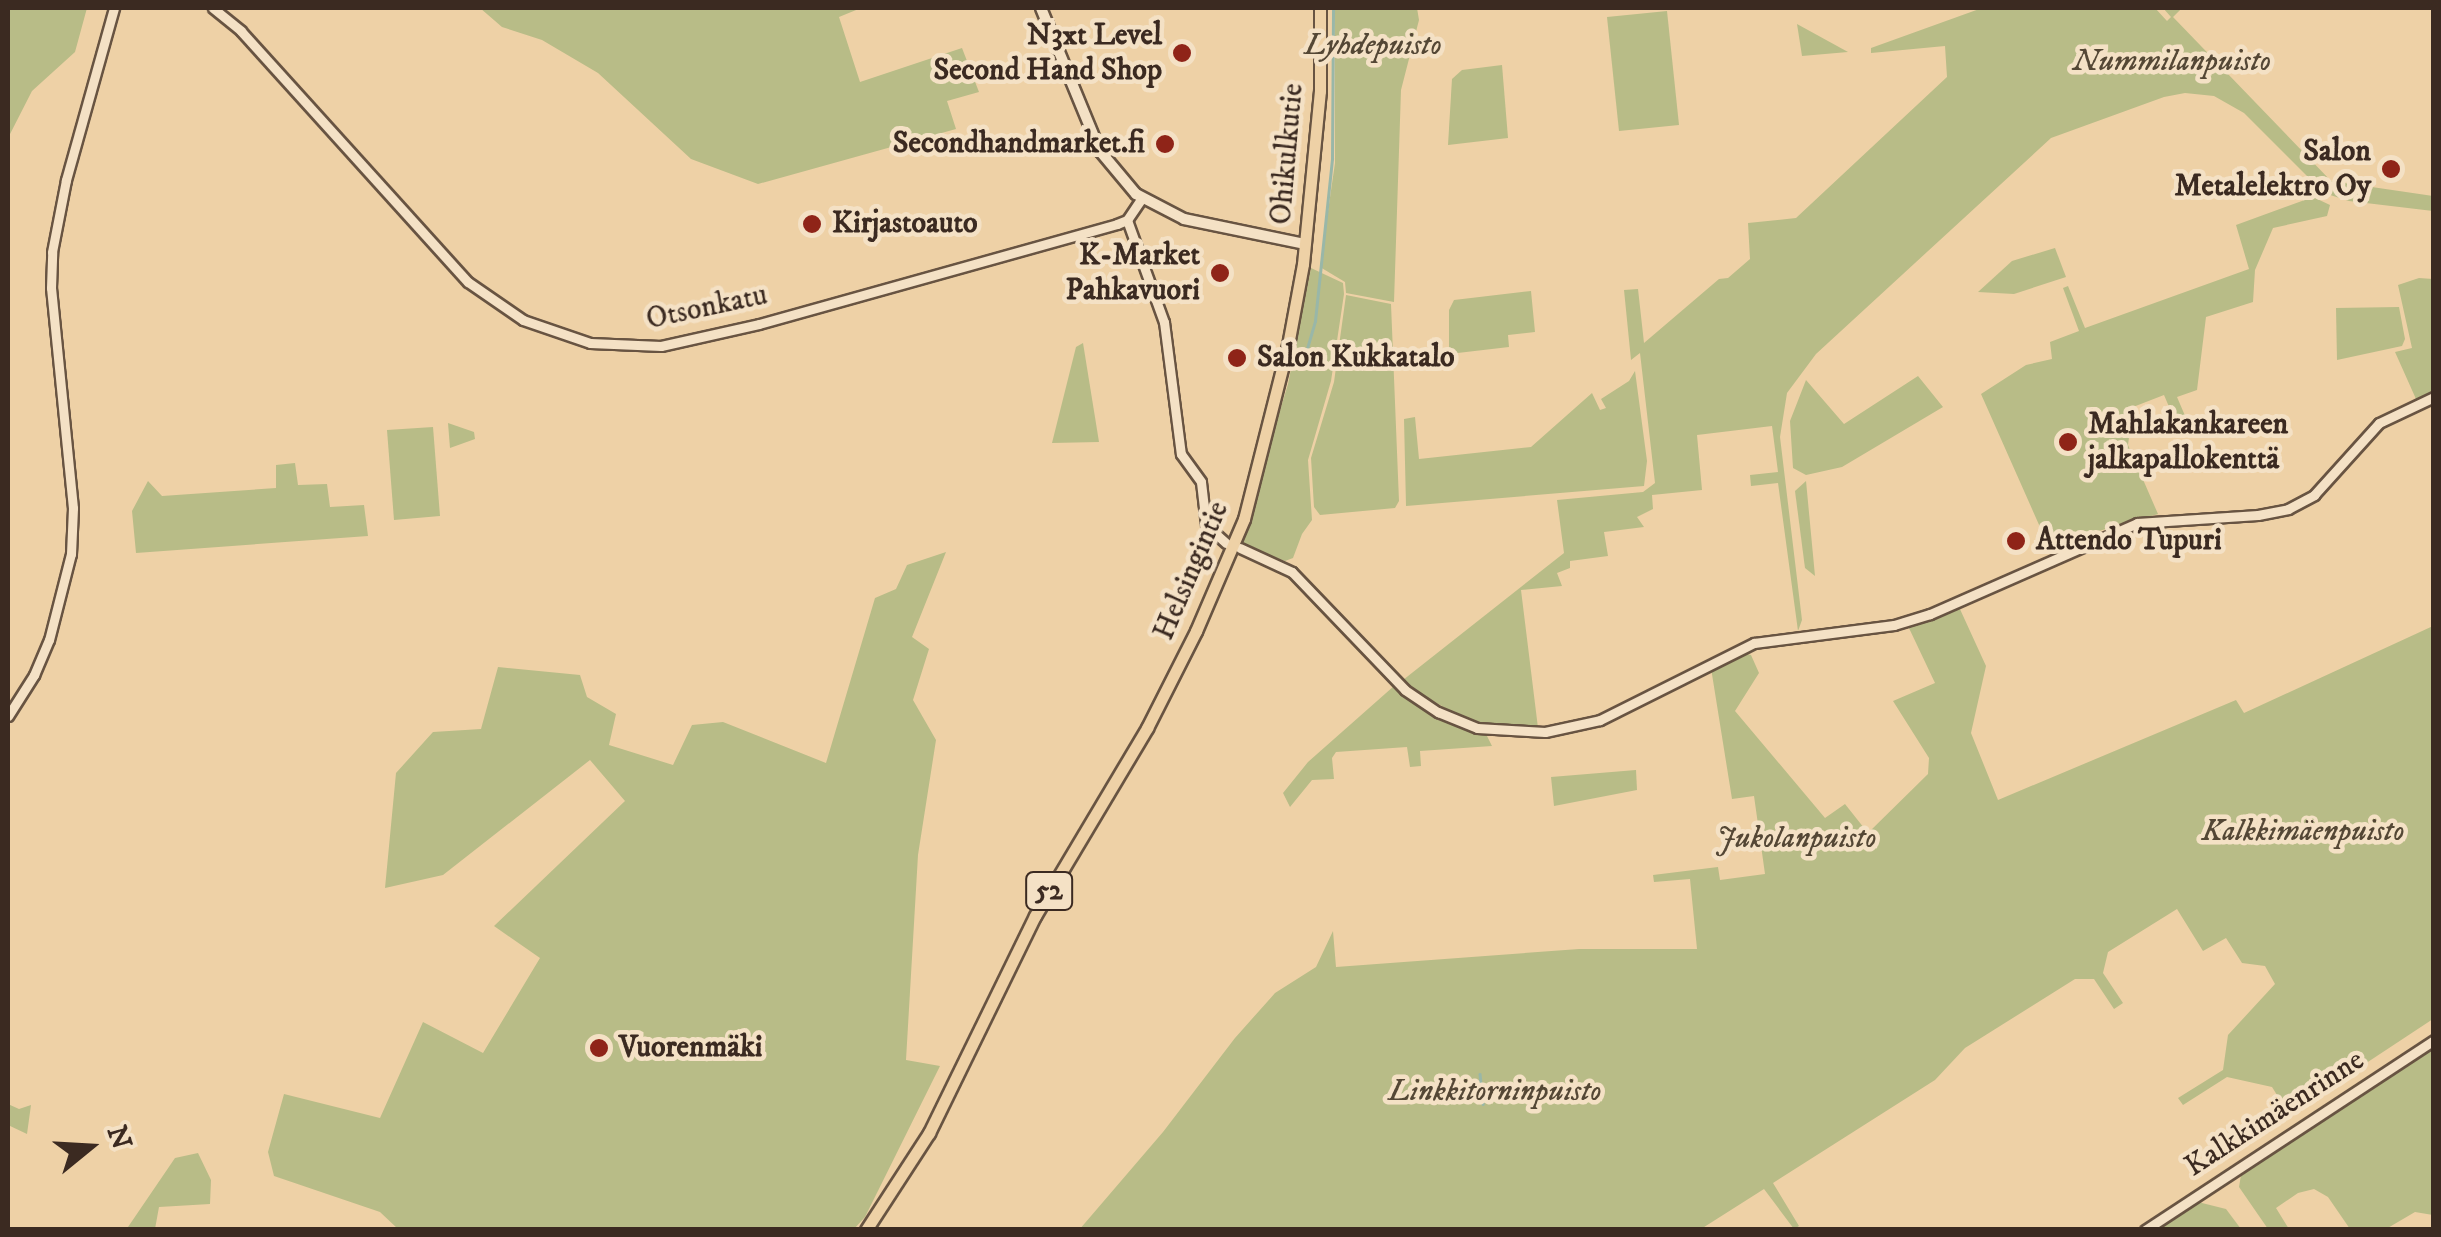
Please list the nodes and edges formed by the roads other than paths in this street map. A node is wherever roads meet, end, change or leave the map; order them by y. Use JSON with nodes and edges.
{"nodes":[{"id":1,"x":114,"y":8,"type":"edge"},
{"id":2,"x":214,"y":8,"type":"edge"},
{"id":3,"x":1042,"y":8,"type":"edge"},
{"id":4,"x":1320,"y":8,"type":"edge"},
{"id":5,"x":1142,"y":198,"type":"junction"},
{"id":6,"x":1127,"y":220,"type":"junction"},
{"id":7,"x":1305,"y":244,"type":"junction"},
{"id":8,"x":2434,"y":397,"type":"edge"},
{"id":9,"x":1226,"y":543,"type":"dead end"},
{"id":10,"x":1240,"y":548,"type":"dead end"},
{"id":11,"x":8,"y":716,"type":"edge"},
{"id":12,"x":2434,"y":1040,"type":"edge"},
{"id":13,"x":866,"y":1230,"type":"edge"},
{"id":14,"x":2145,"y":1230,"type":"edge"}],
"edges":[{"from":1,"to":11,"type":"street"},
{"from":2,"to":6,"type":"street","name":"Otsonkatu"},
{"from":3,"to":5,"type":"main road"},
{"from":4,"to":7,"type":"main road","name":"Ohikulkutie","number":"52"},
{"from":5,"to":6,"type":"street"},
{"from":5,"to":7,"type":"main road"},
{"from":6,"to":9,"type":"street"},
{"from":7,"to":13,"type":"main road","name":"Helsingintie","number":"52"},
{"from":8,"to":10,"type":"street"},
{"from":12,"to":14,"type":"street","name":"Kalkkimäenrinne"}]}
